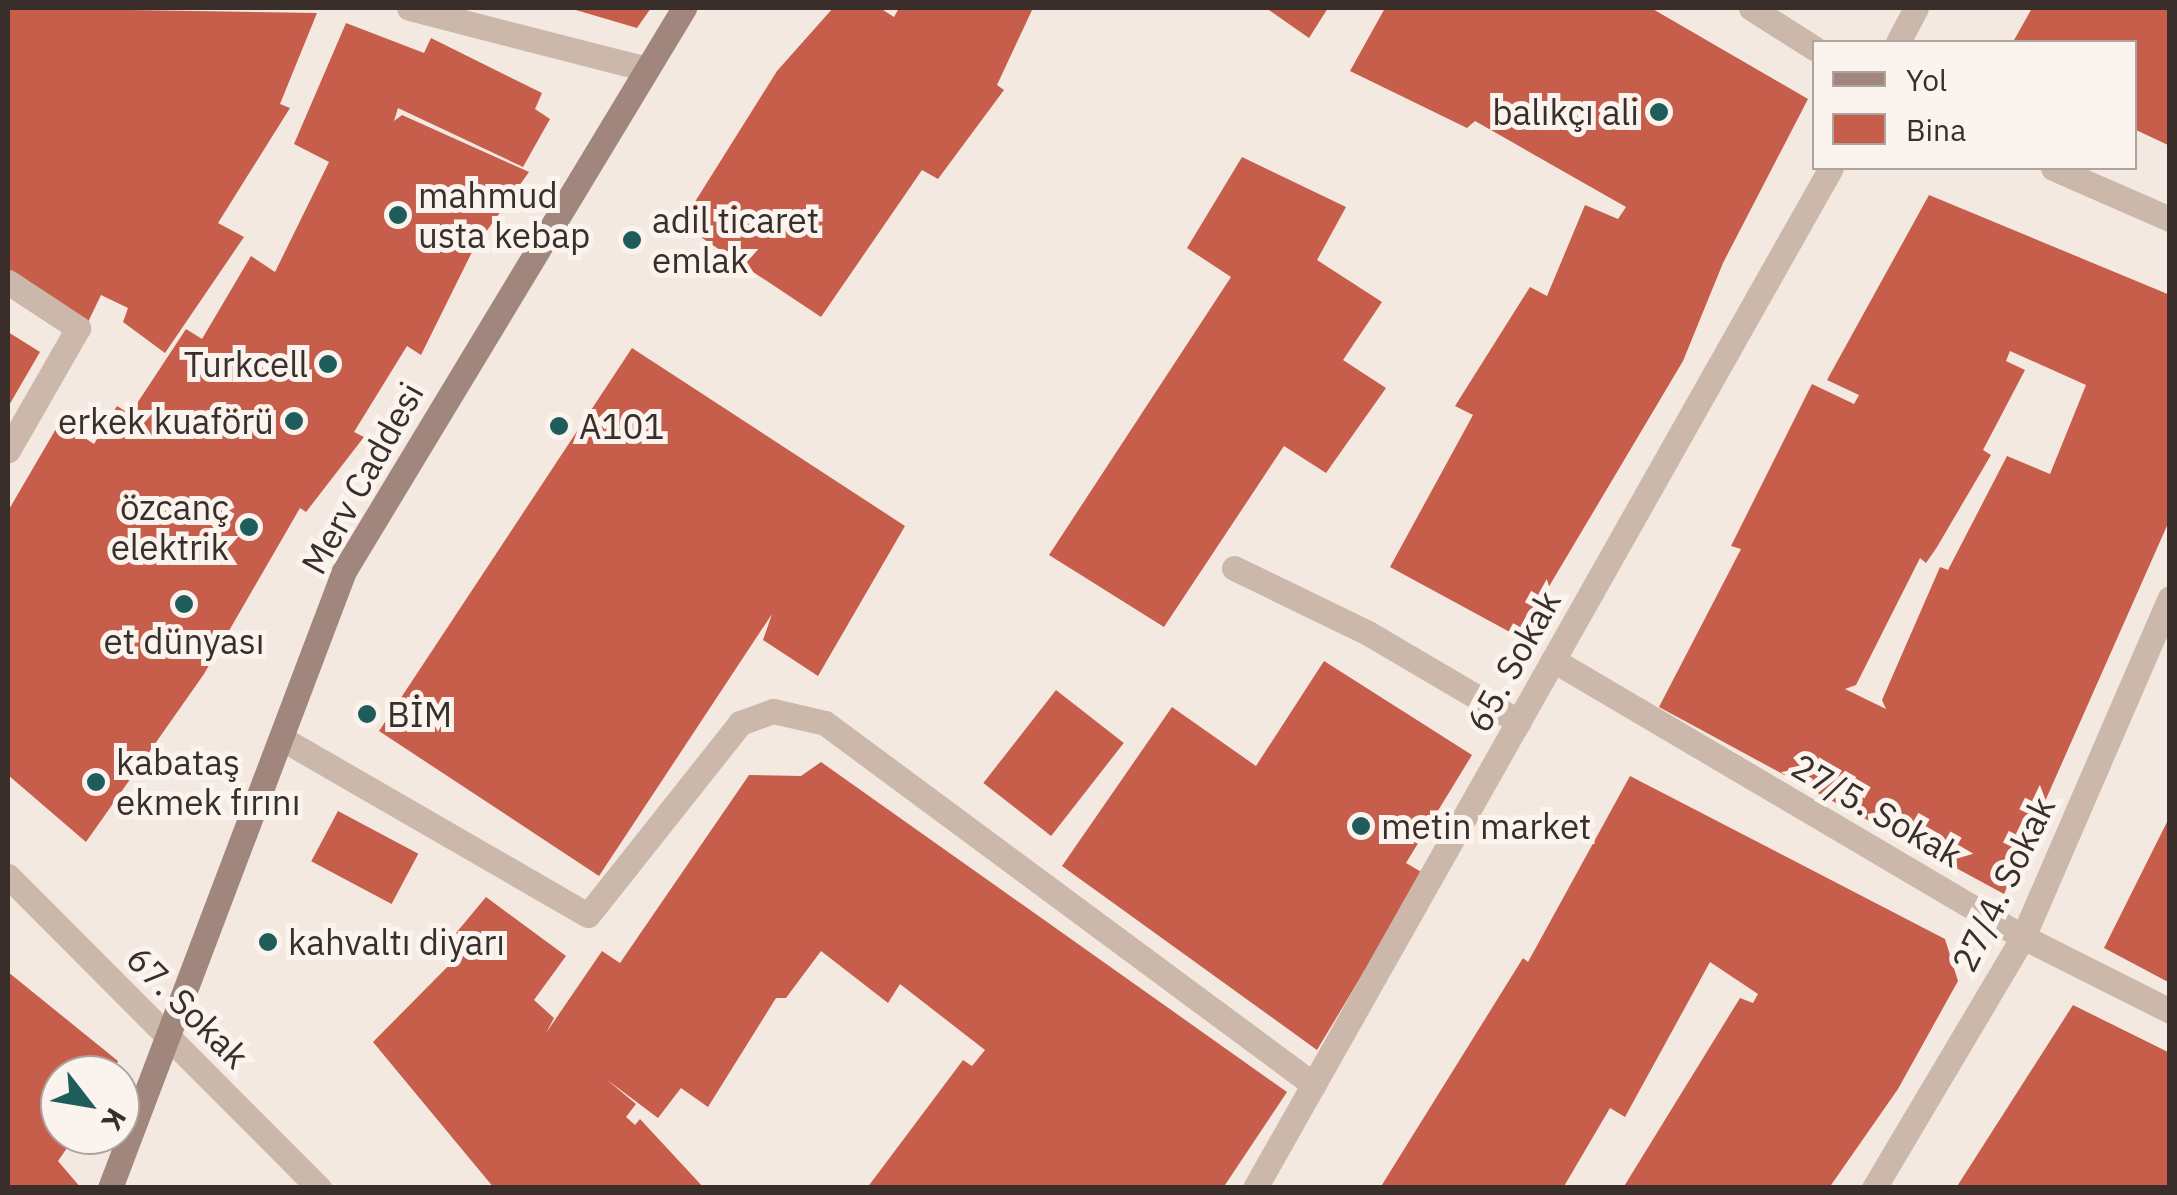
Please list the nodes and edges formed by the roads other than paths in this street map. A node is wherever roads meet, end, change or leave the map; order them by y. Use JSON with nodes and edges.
{"nodes":[{"id":1,"x":409,"y":8,"type":"edge"},
{"id":2,"x":684,"y":8,"type":"edge"},
{"id":3,"x":1751,"y":8,"type":"edge"},
{"id":4,"x":1916,"y":8,"type":"edge"},
{"id":5,"x":1899,"y":40,"type":"edge"},
{"id":6,"x":1812,"y":47,"type":"edge"},
{"id":7,"x":643,"y":68,"type":"junction"},
{"id":8,"x":1830,"y":170,"type":"edge"},
{"id":9,"x":2059,"y":170,"type":"edge"},
{"id":10,"x":2170,"y":219,"type":"edge"},
{"id":11,"x":8,"y":282,"type":"edge"},
{"id":12,"x":8,"y":450,"type":"edge"},
{"id":13,"x":1234,"y":568,"type":"dead end"},
{"id":14,"x":2170,"y":598,"type":"edge"},
{"id":15,"x":1553,"y":660,"type":"junction"},
{"id":16,"x":1519,"y":722,"type":"junction"},
{"id":17,"x":281,"y":738,"type":"junction"},
{"id":18,"x":8,"y":876,"type":"edge"},
{"id":19,"x":2023,"y":937,"type":"junction"},
{"id":20,"x":2170,"y":1012,"type":"edge"},
{"id":21,"x":166,"y":1034,"type":"junction"},
{"id":22,"x":1314,"y":1085,"type":"junction"},
{"id":23,"x":110,"y":1188,"type":"edge"},
{"id":24,"x":319,"y":1188,"type":"edge"},
{"id":25,"x":1255,"y":1188,"type":"edge"},
{"id":26,"x":1874,"y":1188,"type":"edge"}],
"edges":[{"from":1,"to":7,"type":"street"},
{"from":2,"to":7,"type":"main road","name":"Merv Caddesi"},
{"from":3,"to":6,"type":"street"},
{"from":4,"to":5,"type":"street"},
{"from":7,"to":17,"type":"main road","name":"Merv Caddesi"},
{"from":8,"to":15,"type":"street","name":"65. Sokak"},
{"from":9,"to":10,"type":"street"},
{"from":11,"to":12,"type":"street"},
{"from":13,"to":16,"type":"street"},
{"from":14,"to":19,"type":"street","name":"27/4. Sokak"},
{"from":15,"to":16,"type":"street","name":"65. Sokak"},
{"from":15,"to":19,"type":"street","name":"27/5. Sokak"},
{"from":16,"to":22,"type":"street","name":"65. Sokak"},
{"from":17,"to":21,"type":"main road","name":"Merv Caddesi"},
{"from":17,"to":22,"type":"street"},
{"from":18,"to":21,"type":"street","name":"67. Sokak"},
{"from":19,"to":20,"type":"street","name":"27/5. Sokak"},
{"from":19,"to":26,"type":"street","name":"27/4. Sokak"},
{"from":21,"to":23,"type":"main road","name":"Merv Caddesi"},
{"from":21,"to":24,"type":"street","name":"67. Sokak"},
{"from":22,"to":25,"type":"street","name":"65. Sokak"}]}
